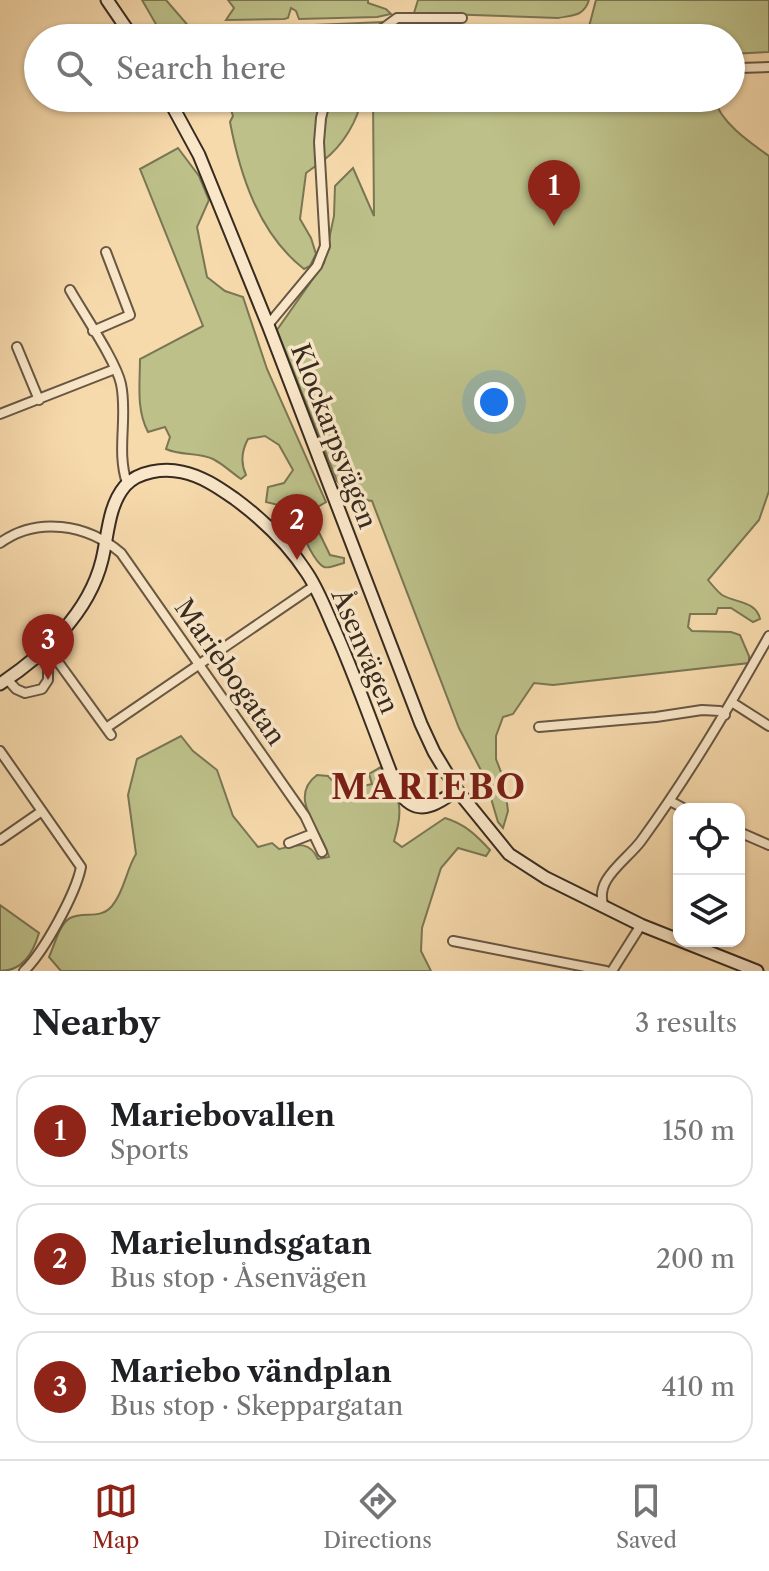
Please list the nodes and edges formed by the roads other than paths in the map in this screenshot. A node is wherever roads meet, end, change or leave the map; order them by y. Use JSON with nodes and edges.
{"nodes":[{"id":1,"x":107,"y":0,"type":"edge"},
{"id":2,"x":462,"y":18,"type":"dead end"},
{"id":3,"x":123,"y":24,"type":"edge"},
{"id":4,"x":389,"y":24,"type":"edge"},
{"id":5,"x":769,"y":67,"type":"edge"},
{"id":6,"x":745,"y":68,"type":"edge"},
{"id":7,"x":176,"y":112,"type":"edge"},
{"id":8,"x":322,"y":112,"type":"edge"},
{"id":9,"x":106,"y":252,"type":"dead end"},
{"id":10,"x":70,"y":290,"type":"dead end"},
{"id":11,"x":268,"y":325,"type":"junction"},
{"id":12,"x":93,"y":331,"type":"junction"},
{"id":13,"x":17,"y":347,"type":"dead end"},
{"id":14,"x":115,"y":369,"type":"junction"},
{"id":15,"x":39,"y":400,"type":"junction"},
{"id":16,"x":0,"y":414,"type":"edge"},
{"id":17,"x":127,"y":483,"type":"junction"},
{"id":18,"x":106,"y":540,"type":"junction"},
{"id":19,"x":0,"y":543,"type":"edge"},
{"id":20,"x":314,"y":586,"type":"junction"},
{"id":21,"x":769,"y":636,"type":"edge"},
{"id":22,"x":48,"y":648,"type":"junction"},
{"id":23,"x":199,"y":665,"type":"junction"},
{"id":24,"x":4,"y":681,"type":"edge"},
{"id":25,"x":733,"y":703,"type":"junction"},
{"id":26,"x":725,"y":715,"type":"junction"},
{"id":27,"x":769,"y":726,"type":"edge"},
{"id":28,"x":539,"y":727,"type":"dead end"},
{"id":29,"x":0,"y":751,"type":"edge"},
{"id":30,"x":457,"y":790,"type":"junction"},
{"id":31,"x":670,"y":801,"type":"junction"},
{"id":32,"x":674,"y":803,"type":"edge"},
{"id":33,"x":42,"y":811,"type":"junction"},
{"id":34,"x":312,"y":834,"type":"junction"},
{"id":35,"x":745,"y":835,"type":"edge"},
{"id":36,"x":0,"y":840,"type":"edge"},
{"id":37,"x":289,"y":843,"type":"dead end"},
{"id":38,"x":769,"y":845,"type":"edge"},
{"id":39,"x":322,"y":852,"type":"dead end"},
{"id":40,"x":604,"y":907,"type":"junction"},
{"id":41,"x":641,"y":925,"type":"junction"},
{"id":42,"x":453,"y":941,"type":"dead end"},
{"id":43,"x":753,"y":970,"type":"edge"},
{"id":44,"x":24,"y":971,"type":"edge"},
{"id":45,"x":606,"y":971,"type":"edge"},
{"id":46,"x":612,"y":971,"type":"edge"},
{"id":47,"x":765,"y":971,"type":"edge"}],
"edges":[{"from":1,"to":3,"type":"street"},
{"from":2,"to":4,"type":"street"},
{"from":5,"to":6,"type":"street"},
{"from":7,"to":11,"type":"street","name":"Klockarpsvägen"},
{"from":8,"to":11,"type":"street"},
{"from":9,"to":12,"type":"street"},
{"from":10,"to":12,"type":"street"},
{"from":11,"to":30,"type":"street","name":"Klockarpsvägen"},
{"from":12,"to":14,"type":"street"},
{"from":13,"to":15,"type":"street"},
{"from":14,"to":15,"type":"street"},
{"from":14,"to":17,"type":"street"},
{"from":15,"to":16,"type":"street"},
{"from":17,"to":18,"type":"street"},
{"from":17,"to":20,"type":"street","name":"Åsenvägen"},
{"from":18,"to":19,"type":"street"},
{"from":18,"to":22,"type":"street"},
{"from":18,"to":23,"type":"street","name":"Mariebogatan"},
{"from":20,"to":23,"type":"street"},
{"from":20,"to":30,"type":"street","name":"Åsenvägen"},
{"from":21,"to":25,"type":"street"},
{"from":22,"to":23,"type":"street"},
{"from":22,"to":24,"type":"street"},
{"from":22,"to":24,"type":"street"},
{"from":23,"to":34,"type":"street","name":"Mariebogatan"},
{"from":25,"to":26,"type":"street"},
{"from":25,"to":27,"type":"street"},
{"from":26,"to":28,"type":"street"},
{"from":26,"to":31,"type":"street"},
{"from":29,"to":33,"type":"street"},
{"from":30,"to":40,"type":"street"},
{"from":31,"to":32,"type":"street"},
{"from":31,"to":40,"type":"street"},
{"from":33,"to":36,"type":"street"},
{"from":33,"to":44,"type":"street"},
{"from":34,"to":37,"type":"street"},
{"from":34,"to":39,"type":"street","name":"Mariebogatan"},
{"from":35,"to":38,"type":"street"},
{"from":40,"to":41,"type":"street"},
{"from":41,"to":43,"type":"street"},
{"from":41,"to":46,"type":"street"},
{"from":42,"to":45,"type":"street"},
{"from":43,"to":47,"type":"street"}]}
